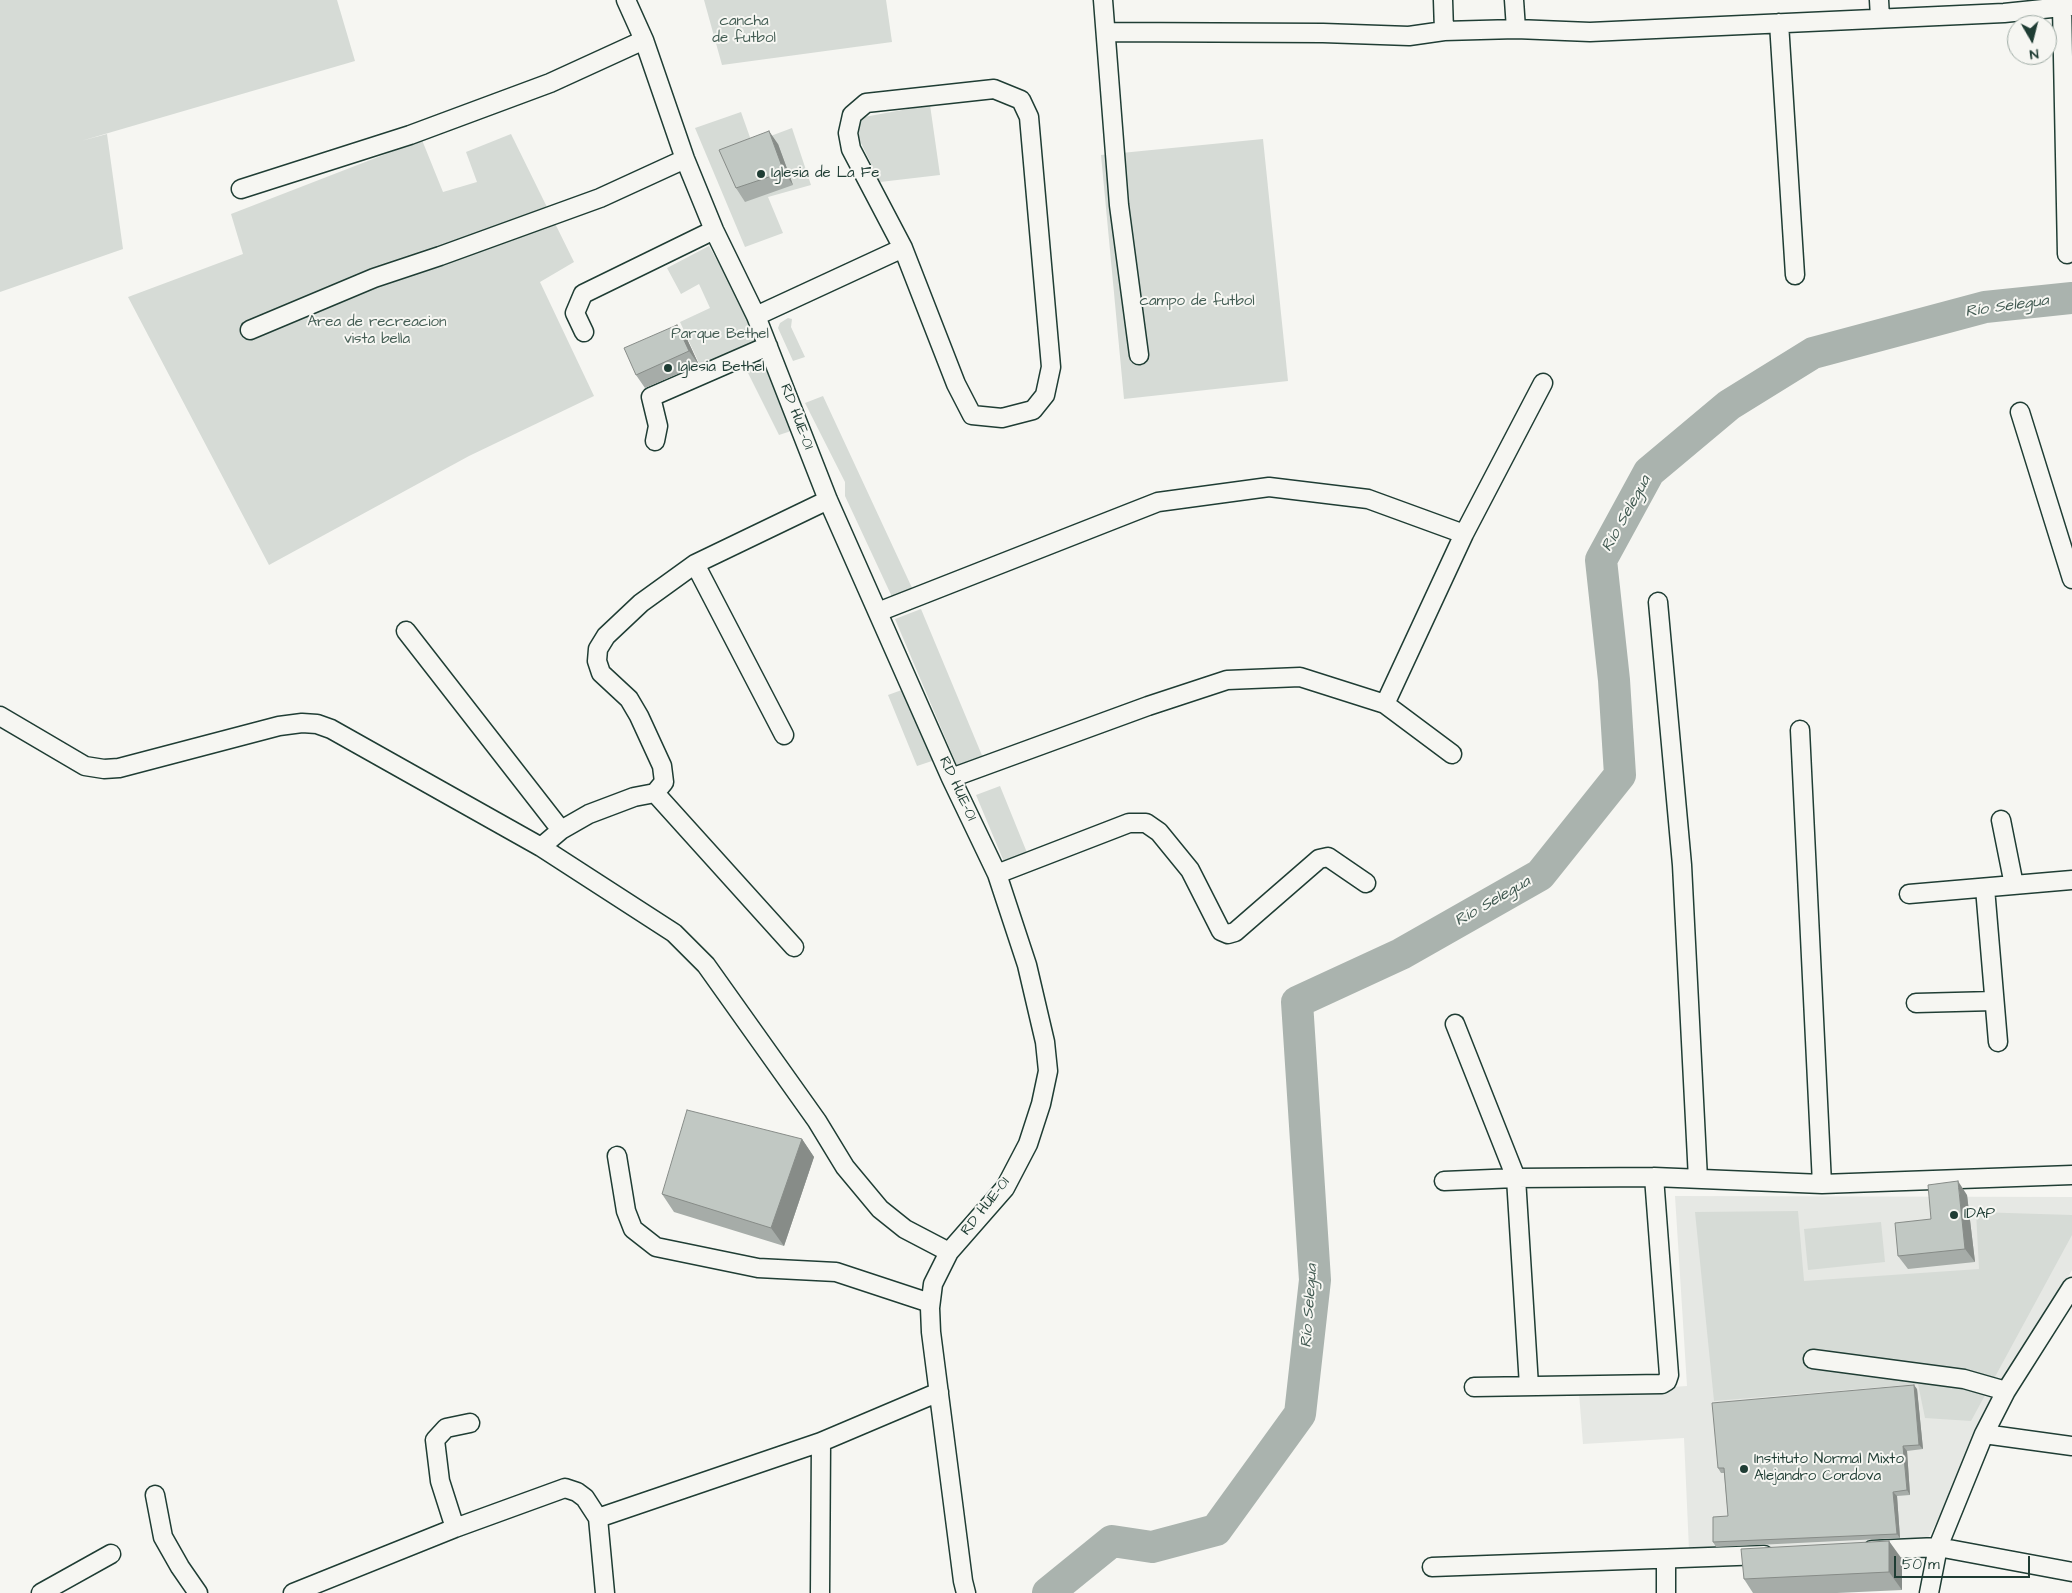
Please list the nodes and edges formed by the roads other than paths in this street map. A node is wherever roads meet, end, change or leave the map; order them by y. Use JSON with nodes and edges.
{"nodes":[{"id":1,"x":626,"y":0,"type":"edge"},
{"id":2,"x":1103,"y":0,"type":"edge"},
{"id":3,"x":1443,"y":0,"type":"edge"},
{"id":4,"x":1514,"y":0,"type":"edge"},
{"id":5,"x":1879,"y":0,"type":"edge"},
{"id":6,"x":2067,"y":6,"type":"edge"},
{"id":7,"x":1971,"y":7,"type":"edge"},
{"id":8,"x":1880,"y":18,"type":"junction"},
{"id":9,"x":1779,"y":23,"type":"junction"},
{"id":10,"x":1516,"y":29,"type":"junction"},
{"id":11,"x":1444,"y":31,"type":"junction"},
{"id":12,"x":1106,"y":32,"type":"junction"},
{"id":13,"x":644,"y":40,"type":"junction"},
{"id":14,"x":686,"y":159,"type":"junction"},
{"id":15,"x":241,"y":190,"type":"dead end"},
{"id":16,"x":714,"y":230,"type":"junction"},
{"id":17,"x":903,"y":248,"type":"junction"},
{"id":18,"x":2067,"y":254,"type":"dead end"},
{"id":19,"x":1795,"y":275,"type":"dead end"},
{"id":20,"x":756,"y":316,"type":"junction"},
{"id":21,"x":250,"y":330,"type":"dead end"},
{"id":22,"x":584,"y":332,"type":"dead end"},
{"id":23,"x":768,"y":346,"type":"junction"},
{"id":24,"x":1139,"y":356,"type":"dead end"},
{"id":25,"x":1543,"y":383,"type":"dead end"},
{"id":26,"x":2020,"y":412,"type":"dead end"},
{"id":27,"x":655,"y":441,"type":"dead end"},
{"id":28,"x":828,"y":500,"type":"junction"},
{"id":29,"x":1464,"y":534,"type":"junction"},
{"id":30,"x":695,"y":564,"type":"junction"},
{"id":31,"x":2072,"y":579,"type":"edge"},
{"id":32,"x":1658,"y":602,"type":"dead end"},
{"id":33,"x":878,"y":612,"type":"junction"},
{"id":34,"x":406,"y":631,"type":"dead end"},
{"id":35,"x":1385,"y":704,"type":"junction"},
{"id":36,"x":0,"y":716,"type":"edge"},
{"id":37,"x":1800,"y":730,"type":"dead end"},
{"id":38,"x":784,"y":735,"type":"dead end"},
{"id":39,"x":1452,"y":754,"type":"dead end"},
{"id":40,"x":951,"y":778,"type":"junction"},
{"id":41,"x":655,"y":793,"type":"junction"},
{"id":42,"x":2001,"y":820,"type":"dead end"},
{"id":43,"x":561,"y":830,"type":"junction"},
{"id":44,"x":541,"y":847,"type":"junction"},
{"id":45,"x":998,"y":874,"type":"junction"},
{"id":46,"x":2072,"y":880,"type":"edge"},
{"id":47,"x":1366,"y":883,"type":"dead end"},
{"id":48,"x":2014,"y":885,"type":"junction"},
{"id":49,"x":1985,"y":888,"type":"junction"},
{"id":50,"x":1908,"y":894,"type":"dead end"},
{"id":51,"x":794,"y":947,"type":"dead end"},
{"id":52,"x":1994,"y":1001,"type":"junction"},
{"id":53,"x":1916,"y":1003,"type":"dead end"},
{"id":54,"x":1455,"y":1024,"type":"dead end"},
{"id":55,"x":1998,"y":1042,"type":"dead end"},
{"id":56,"x":617,"y":1156,"type":"dead end"},
{"id":57,"x":2072,"y":1175,"type":"edge"},
{"id":58,"x":1654,"y":1177,"type":"junction"},
{"id":59,"x":1516,"y":1178,"type":"junction"},
{"id":60,"x":1698,"y":1179,"type":"junction"},
{"id":61,"x":1444,"y":1181,"type":"dead end"},
{"id":62,"x":1822,"y":1184,"type":"junction"},
{"id":63,"x":949,"y":1252,"type":"junction"},
{"id":64,"x":2072,"y":1287,"type":"edge"},
{"id":65,"x":930,"y":1302,"type":"junction"},
{"id":66,"x":1813,"y":1359,"type":"dead end"},
{"id":67,"x":1529,"y":1386,"type":"junction"},
{"id":68,"x":1474,"y":1387,"type":"dead end"},
{"id":69,"x":2006,"y":1391,"type":"junction"},
{"id":70,"x":939,"y":1392,"type":"junction"},
{"id":71,"x":470,"y":1423,"type":"dead end"},
{"id":72,"x":1984,"y":1434,"type":"junction"},
{"id":73,"x":821,"y":1442,"type":"junction"},
{"id":74,"x":2072,"y":1446,"type":"edge"},
{"id":75,"x":155,"y":1495,"type":"dead end"},
{"id":76,"x":598,"y":1518,"type":"junction"},
{"id":77,"x":455,"y":1528,"type":"junction"},
{"id":78,"x":1938,"y":1547,"type":"junction"},
{"id":79,"x":1860,"y":1551,"type":"edge"},
{"id":80,"x":111,"y":1554,"type":"dead end"},
{"id":81,"x":1782,"y":1554,"type":"edge"},
{"id":82,"x":1666,"y":1560,"type":"junction"},
{"id":83,"x":1432,"y":1567,"type":"dead end"},
{"id":84,"x":2072,"y":1572,"type":"edge"},
{"id":85,"x":41,"y":1593,"type":"edge"},
{"id":86,"x":198,"y":1593,"type":"edge"},
{"id":87,"x":294,"y":1593,"type":"edge"},
{"id":88,"x":605,"y":1593,"type":"edge"},
{"id":89,"x":820,"y":1593,"type":"edge"},
{"id":90,"x":966,"y":1593,"type":"edge"},
{"id":91,"x":1666,"y":1593,"type":"edge"},
{"id":92,"x":1929,"y":1593,"type":"edge"}],
"edges":[{"from":1,"to":13,"type":"street","name":"RD HUE-01"},
{"from":2,"to":12,"type":"street"},
{"from":3,"to":11,"type":"street"},
{"from":4,"to":10,"type":"street"},
{"from":5,"to":8,"type":"street"},
{"from":6,"to":7,"type":"street"},
{"from":6,"to":18,"type":"street"},
{"from":7,"to":8,"type":"street"},
{"from":8,"to":9,"type":"street"},
{"from":9,"to":10,"type":"street"},
{"from":9,"to":19,"type":"street"},
{"from":10,"to":11,"type":"street"},
{"from":11,"to":12,"type":"street"},
{"from":12,"to":24,"type":"street"},
{"from":13,"to":14,"type":"street","name":"RD HUE-01"},
{"from":13,"to":15,"type":"street"},
{"from":14,"to":16,"type":"street","name":"RD HUE-01"},
{"from":14,"to":21,"type":"street"},
{"from":16,"to":20,"type":"street","name":"RD HUE-01"},
{"from":16,"to":22,"type":"street"},
{"from":17,"to":17,"type":"street"},
{"from":17,"to":20,"type":"street"},
{"from":20,"to":23,"type":"street","name":"RD HUE-01"},
{"from":23,"to":27,"type":"street"},
{"from":23,"to":28,"type":"street","name":"RD HUE-01"},
{"from":25,"to":29,"type":"street"},
{"from":26,"to":31,"type":"street"},
{"from":28,"to":30,"type":"street"},
{"from":28,"to":33,"type":"street","name":"RD HUE-01"},
{"from":29,"to":33,"type":"street"},
{"from":29,"to":35,"type":"street"},
{"from":30,"to":38,"type":"street"},
{"from":30,"to":41,"type":"street"},
{"from":32,"to":60,"type":"street"},
{"from":33,"to":40,"type":"street","name":"RD HUE-01"},
{"from":34,"to":43,"type":"street"},
{"from":35,"to":39,"type":"street"},
{"from":35,"to":40,"type":"street"},
{"from":36,"to":44,"type":"street"},
{"from":37,"to":62,"type":"street"},
{"from":40,"to":45,"type":"street","name":"RD HUE-01"},
{"from":41,"to":43,"type":"street"},
{"from":41,"to":51,"type":"street"},
{"from":42,"to":48,"type":"street"},
{"from":43,"to":44,"type":"street"},
{"from":44,"to":63,"type":"street"},
{"from":45,"to":47,"type":"street"},
{"from":45,"to":63,"type":"street","name":"RD HUE-01"},
{"from":46,"to":48,"type":"street"},
{"from":48,"to":49,"type":"street"},
{"from":49,"to":50,"type":"street"},
{"from":49,"to":52,"type":"street"},
{"from":52,"to":53,"type":"street"},
{"from":52,"to":55,"type":"street"},
{"from":54,"to":59,"type":"street"},
{"from":56,"to":65,"type":"street"},
{"from":57,"to":62,"type":"street"},
{"from":58,"to":59,"type":"street"},
{"from":58,"to":60,"type":"street"},
{"from":58,"to":67,"type":"street"},
{"from":59,"to":61,"type":"street"},
{"from":59,"to":67,"type":"street"},
{"from":60,"to":62,"type":"street"},
{"from":63,"to":65,"type":"street","name":"RD HUE-01"},
{"from":64,"to":69,"type":"street"},
{"from":65,"to":70,"type":"street","name":"RD HUE-01"},
{"from":66,"to":69,"type":"street"},
{"from":67,"to":68,"type":"street"},
{"from":69,"to":72,"type":"street"},
{"from":70,"to":73,"type":"street"},
{"from":70,"to":90,"type":"street","name":"RD HUE-01"},
{"from":71,"to":77,"type":"street"},
{"from":72,"to":74,"type":"street"},
{"from":72,"to":78,"type":"street"},
{"from":73,"to":76,"type":"street"},
{"from":73,"to":89,"type":"street"},
{"from":75,"to":86,"type":"street"},
{"from":76,"to":77,"type":"street"},
{"from":76,"to":88,"type":"street"},
{"from":77,"to":87,"type":"street"},
{"from":78,"to":79,"type":"street"},
{"from":78,"to":84,"type":"street"},
{"from":78,"to":92,"type":"street"},
{"from":80,"to":85,"type":"street"},
{"from":81,"to":82,"type":"street"},
{"from":82,"to":83,"type":"street"},
{"from":82,"to":91,"type":"street"}]}
